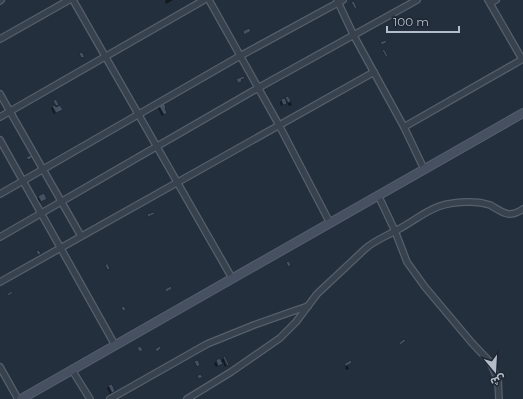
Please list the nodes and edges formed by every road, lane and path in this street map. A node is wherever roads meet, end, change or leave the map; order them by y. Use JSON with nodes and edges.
{"nodes":[{"id":1,"x":69,"y":0,"type":"edge"},
{"id":2,"x":72,"y":0,"type":"edge"},
{"id":3,"x":204,"y":0,"type":"edge"},
{"id":4,"x":209,"y":0,"type":"edge"},
{"id":5,"x":417,"y":0,"type":"edge"},
{"id":6,"x":496,"y":0,"type":"edge"},
{"id":7,"x":340,"y":1,"type":"edge"},
{"id":8,"x":489,"y":2,"type":"edge"},
{"id":9,"x":354,"y":36,"type":"junction"},
{"id":10,"x":0,"y":39,"type":"edge"},
{"id":11,"x":240,"y":56,"type":"junction"},
{"id":12,"x":106,"y":57,"type":"junction"},
{"id":13,"x":523,"y":59,"type":"edge"},
{"id":14,"x":374,"y":72,"type":"junction"},
{"id":15,"x":258,"y":88,"type":"junction"},
{"id":16,"x":0,"y":94,"type":"edge"},
{"id":17,"x":10,"y":111,"type":"junction"},
{"id":18,"x":523,"y":113,"type":"edge"},
{"id":19,"x":139,"y":115,"type":"junction"},
{"id":20,"x":0,"y":117,"type":"edge"},
{"id":21,"x":279,"y":125,"type":"junction"},
{"id":22,"x":404,"y":127,"type":"junction"},
{"id":23,"x":0,"y":140,"type":"edge"},
{"id":24,"x":157,"y":147,"type":"junction"},
{"id":25,"x":43,"y":169,"type":"junction"},
{"id":26,"x":424,"y":169,"type":"junction"},
{"id":27,"x":23,"y":181,"type":"junction"},
{"id":28,"x":177,"y":182,"type":"junction"},
{"id":29,"x":0,"y":194,"type":"edge"},
{"id":30,"x":378,"y":195,"type":"junction"},
{"id":31,"x":62,"y":201,"type":"junction"},
{"id":32,"x":523,"y":209,"type":"edge"},
{"id":33,"x":41,"y":213,"type":"junction"},
{"id":34,"x":330,"y":223,"type":"junction"},
{"id":35,"x":395,"y":231,"type":"junction"},
{"id":36,"x":81,"y":236,"type":"junction"},
{"id":37,"x":0,"y":237,"type":"edge"},
{"id":38,"x":61,"y":248,"type":"junction"},
{"id":39,"x":232,"y":278,"type":"junction"},
{"id":40,"x":0,"y":282,"type":"edge"},
{"id":41,"x":308,"y":306,"type":"junction"},
{"id":42,"x":115,"y":345,"type":"junction"},
{"id":43,"x":0,"y":367,"type":"edge"},
{"id":44,"x":72,"y":370,"type":"junction"},
{"id":45,"x":19,"y":399,"type":"edge"},
{"id":46,"x":90,"y":399,"type":"edge"},
{"id":47,"x":110,"y":399,"type":"edge"},
{"id":48,"x":187,"y":399,"type":"edge"},
{"id":49,"x":499,"y":399,"type":"edge"}],
"edges":[{"from":1,"to":10,"type":"street"},
{"from":2,"to":12,"type":"street"},
{"from":3,"to":12,"type":"street"},
{"from":4,"to":11,"type":"street"},
{"from":5,"to":9,"type":"street"},
{"from":6,"to":8,"type":"street"},
{"from":7,"to":9,"type":"street"},
{"from":7,"to":11,"type":"street"},
{"from":8,"to":13,"type":"street"},
{"from":9,"to":14,"type":"street"},
{"from":9,"to":15,"type":"street"},
{"from":11,"to":15,"type":"street"},
{"from":11,"to":19,"type":"street"},
{"from":12,"to":17,"type":"street"},
{"from":12,"to":19,"type":"street"},
{"from":13,"to":22,"type":"street"},
{"from":14,"to":21,"type":"street"},
{"from":14,"to":22,"type":"street"},
{"from":15,"to":21,"type":"street"},
{"from":15,"to":24,"type":"street"},
{"from":16,"to":17,"type":"street"},
{"from":17,"to":20,"type":"street"},
{"from":17,"to":25,"type":"street"},
{"from":18,"to":26,"type":"street"},
{"from":19,"to":24,"type":"street"},
{"from":19,"to":25,"type":"street"},
{"from":21,"to":28,"type":"street"},
{"from":21,"to":34,"type":"street"},
{"from":22,"to":26,"type":"street"},
{"from":23,"to":27,"type":"street"},
{"from":24,"to":28,"type":"street"},
{"from":24,"to":31,"type":"street"},
{"from":25,"to":27,"type":"street"},
{"from":25,"to":31,"type":"street"},
{"from":26,"to":30,"type":"street"},
{"from":27,"to":29,"type":"street"},
{"from":27,"to":33,"type":"street"},
{"from":28,"to":36,"type":"street"},
{"from":28,"to":39,"type":"street"},
{"from":30,"to":34,"type":"street"},
{"from":30,"to":35,"type":"street"},
{"from":31,"to":33,"type":"street"},
{"from":31,"to":36,"type":"street"},
{"from":32,"to":35,"type":"street"},
{"from":33,"to":37,"type":"street"},
{"from":33,"to":38,"type":"street"},
{"from":34,"to":39,"type":"street"},
{"from":35,"to":41,"type":"street"},
{"from":35,"to":49,"type":"street"},
{"from":36,"to":38,"type":"street"},
{"from":38,"to":40,"type":"street"},
{"from":38,"to":42,"type":"street"},
{"from":39,"to":42,"type":"street"},
{"from":41,"to":47,"type":"street"},
{"from":41,"to":48,"type":"street"},
{"from":42,"to":44,"type":"street"},
{"from":43,"to":45,"type":"street"},
{"from":44,"to":45,"type":"street"},
{"from":44,"to":46,"type":"street"}]}
